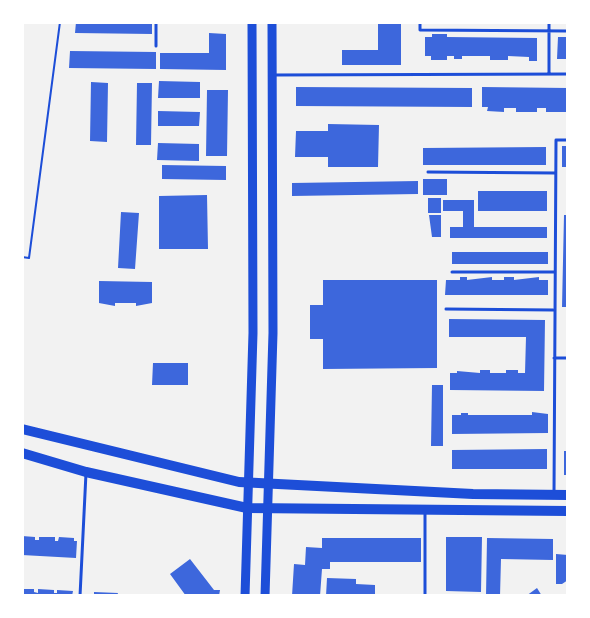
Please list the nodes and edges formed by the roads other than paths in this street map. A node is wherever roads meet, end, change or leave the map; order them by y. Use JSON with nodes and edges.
{"nodes":[{"id":1,"x":156,"y":22,"type":"edge"},
{"id":2,"x":252,"y":22,"type":"edge"},
{"id":3,"x":272,"y":22,"type":"edge"},
{"id":4,"x":420,"y":22,"type":"edge"},
{"id":5,"x":549,"y":22,"type":"edge"},
{"id":6,"x":549,"y":31,"type":"junction"},
{"id":7,"x":567,"y":31,"type":"edge"},
{"id":8,"x":156,"y":46,"type":"dead end"},
{"id":9,"x":549,"y":74,"type":"junction"},
{"id":10,"x":567,"y":74,"type":"edge"},
{"id":11,"x":272,"y":75,"type":"junction"},
{"id":12,"x":567,"y":140,"type":"edge"},
{"id":13,"x":428,"y":172,"type":"dead end"},
{"id":14,"x":556,"y":173,"type":"junction"},
{"id":15,"x":452,"y":272,"type":"dead end"},
{"id":16,"x":554,"y":272,"type":"junction"},
{"id":17,"x":446,"y":309,"type":"dead end"},
{"id":18,"x":553,"y":310,"type":"junction"},
{"id":19,"x":554,"y":358,"type":"junction"},
{"id":20,"x":567,"y":358,"type":"edge"},
{"id":21,"x":22,"y":429,"type":"edge"},
{"id":22,"x":22,"y":453,"type":"edge"},
{"id":23,"x":86,"y":472,"type":"junction"},
{"id":24,"x":247,"y":483,"type":"junction"},
{"id":25,"x":269,"y":485,"type":"junction"},
{"id":26,"x":554,"y":495,"type":"junction"},
{"id":27,"x":567,"y":495,"type":"edge"},
{"id":28,"x":248,"y":508,"type":"junction"},
{"id":29,"x":268,"y":509,"type":"junction"},
{"id":30,"x":425,"y":511,"type":"junction"},
{"id":31,"x":567,"y":512,"type":"edge"},
{"id":32,"x":80,"y":596,"type":"edge"},
{"id":33,"x":245,"y":596,"type":"edge"},
{"id":34,"x":265,"y":596,"type":"edge"},
{"id":35,"x":425,"y":596,"type":"edge"}],
"edges":[{"from":1,"to":8,"type":"lane"},
{"from":2,"to":24,"type":"main road"},
{"from":3,"to":11,"type":"main road"},
{"from":4,"to":6,"type":"lane"},
{"from":5,"to":6,"type":"lane"},
{"from":6,"to":7,"type":"lane"},
{"from":6,"to":9,"type":"lane"},
{"from":9,"to":10,"type":"lane"},
{"from":9,"to":11,"type":"lane"},
{"from":11,"to":25,"type":"main road"},
{"from":12,"to":14,"type":"lane"},
{"from":13,"to":14,"type":"lane"},
{"from":14,"to":16,"type":"lane"},
{"from":15,"to":16,"type":"lane"},
{"from":16,"to":18,"type":"lane"},
{"from":17,"to":18,"type":"lane"},
{"from":18,"to":19,"type":"lane"},
{"from":19,"to":20,"type":"lane"},
{"from":19,"to":26,"type":"lane"},
{"from":21,"to":24,"type":"main road"},
{"from":22,"to":23,"type":"main road"},
{"from":23,"to":28,"type":"main road"},
{"from":23,"to":32,"type":"lane"},
{"from":24,"to":25,"type":"main road"},
{"from":24,"to":28,"type":"main road"},
{"from":25,"to":26,"type":"main road"},
{"from":25,"to":29,"type":"main road"},
{"from":26,"to":27,"type":"main road"},
{"from":28,"to":29,"type":"main road"},
{"from":28,"to":33,"type":"main road"},
{"from":29,"to":30,"type":"main road"},
{"from":29,"to":34,"type":"main road"},
{"from":30,"to":31,"type":"main road"},
{"from":30,"to":35,"type":"lane"}]}
